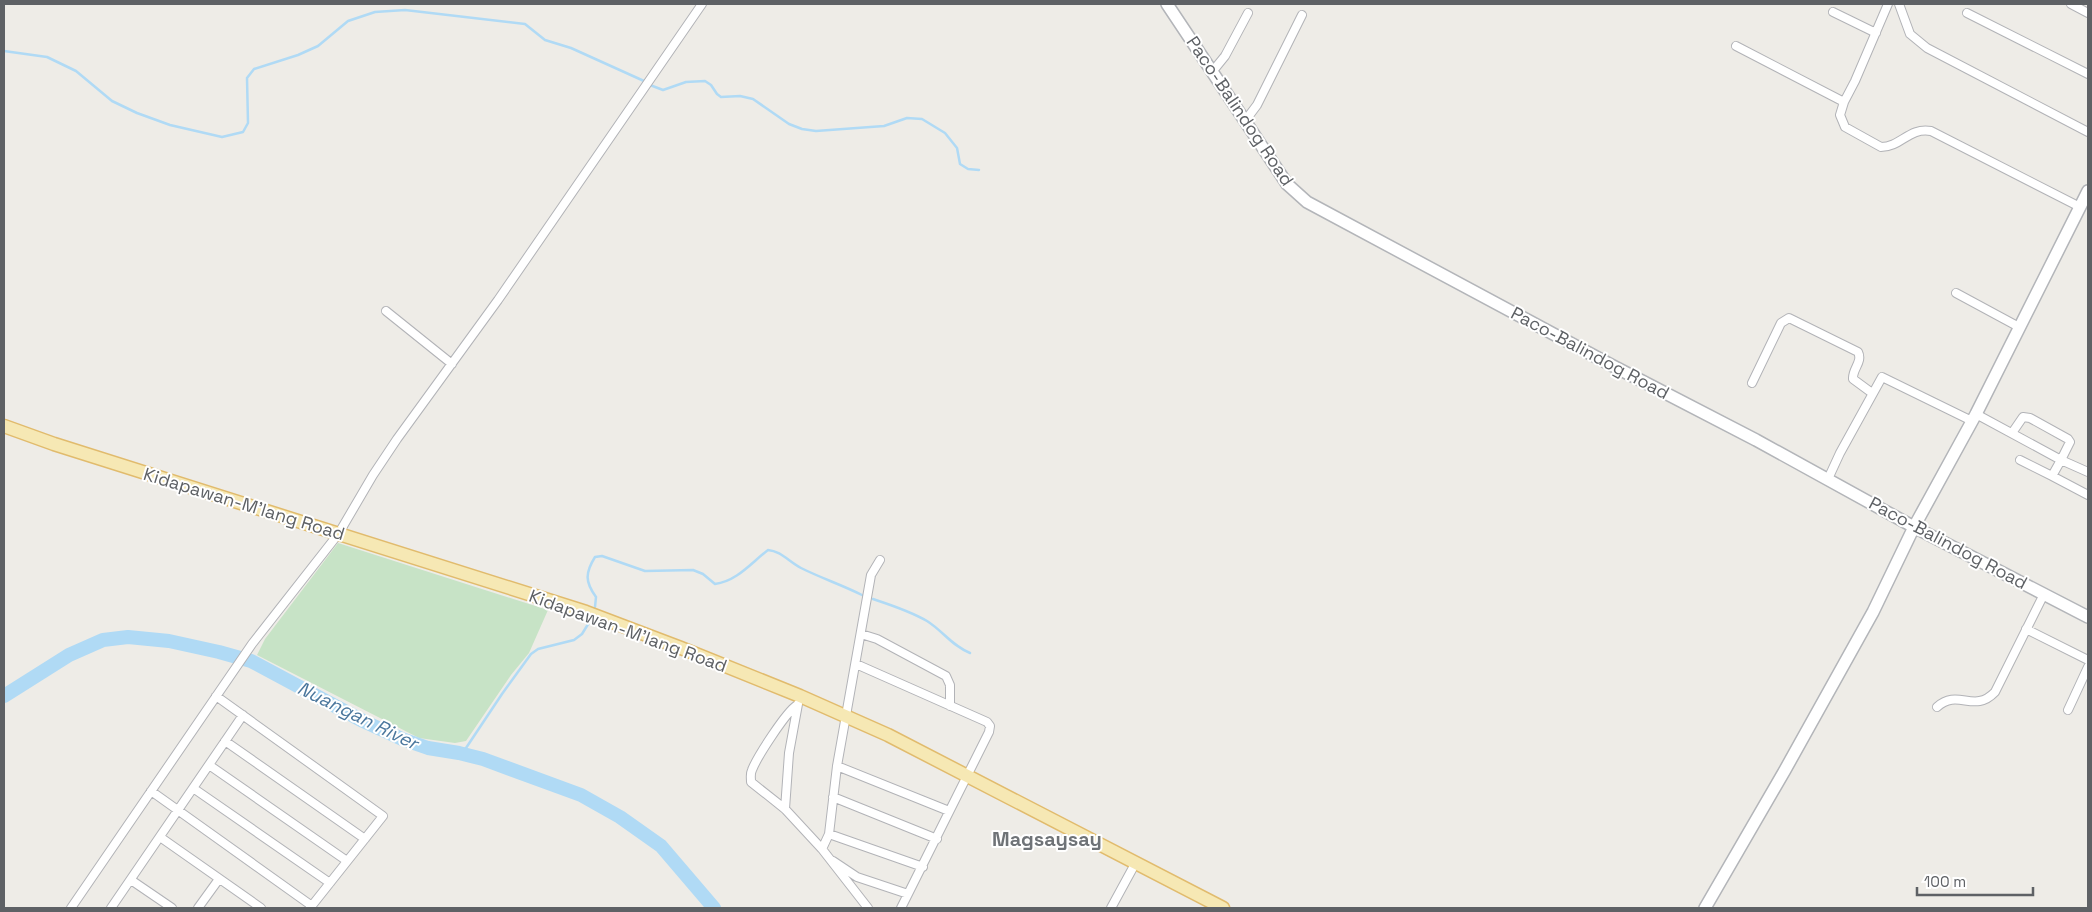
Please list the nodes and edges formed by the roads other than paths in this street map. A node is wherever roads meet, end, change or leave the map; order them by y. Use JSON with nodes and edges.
{"nodes":[{"id":1,"x":702,"y":4,"type":"edge"},
{"id":2,"x":1167,"y":4,"type":"edge"},
{"id":3,"x":1888,"y":4,"type":"edge"},
{"id":4,"x":1899,"y":4,"type":"edge"},
{"id":5,"x":2071,"y":4,"type":"edge"},
{"id":6,"x":1833,"y":12,"type":"dead end"},
{"id":7,"x":1248,"y":13,"type":"dead end"},
{"id":8,"x":1967,"y":13,"type":"dead end"},
{"id":9,"x":2088,"y":13,"type":"edge"},
{"id":10,"x":1302,"y":15,"type":"dead end"},
{"id":11,"x":1876,"y":33,"type":"junction"},
{"id":12,"x":1736,"y":46,"type":"dead end"},
{"id":13,"x":1212,"y":72,"type":"junction"},
{"id":14,"x":2088,"y":74,"type":"edge"},
{"id":15,"x":1844,"y":102,"type":"junction"},
{"id":16,"x":1245,"y":121,"type":"junction"},
{"id":17,"x":2088,"y":132,"type":"edge"},
{"id":18,"x":2088,"y":191,"type":"edge"},
{"id":19,"x":2080,"y":207,"type":"junction"},
{"id":20,"x":1956,"y":293,"type":"dead end"},
{"id":21,"x":386,"y":311,"type":"dead end"},
{"id":22,"x":2019,"y":327,"type":"junction"},
{"id":23,"x":452,"y":364,"type":"junction"},
{"id":24,"x":1752,"y":383,"type":"dead end"},
{"id":25,"x":1872,"y":393,"type":"junction"},
{"id":26,"x":1974,"y":417,"type":"junction"},
{"id":27,"x":4,"y":426,"type":"edge"},
{"id":28,"x":2012,"y":433,"type":"junction"},
{"id":29,"x":2020,"y":460,"type":"dead end"},
{"id":30,"x":2061,"y":460,"type":"junction"},
{"id":31,"x":2088,"y":472,"type":"edge"},
{"id":32,"x":2052,"y":476,"type":"junction"},
{"id":33,"x":1828,"y":479,"type":"junction"},
{"id":34,"x":2088,"y":495,"type":"edge"},
{"id":35,"x":1914,"y":527,"type":"junction"},
{"id":36,"x":339,"y":533,"type":"junction"},
{"id":37,"x":880,"y":560,"type":"dead end"},
{"id":38,"x":2044,"y":594,"type":"junction"},
{"id":39,"x":2088,"y":618,"type":"edge"},
{"id":40,"x":2026,"y":629,"type":"junction"},
{"id":41,"x":861,"y":634,"type":"junction"},
{"id":42,"x":2088,"y":660,"type":"edge"},
{"id":43,"x":856,"y":664,"type":"junction"},
{"id":44,"x":2088,"y":667,"type":"edge"},
{"id":45,"x":216,"y":696,"type":"junction"},
{"id":46,"x":799,"y":701,"type":"junction"},
{"id":47,"x":950,"y":706,"type":"junction"},
{"id":48,"x":1936,"y":707,"type":"dead end"},
{"id":49,"x":2068,"y":710,"type":"dead end"},
{"id":50,"x":243,"y":715,"type":"junction"},
{"id":51,"x":846,"y":716,"type":"junction"},
{"id":52,"x":225,"y":741,"type":"junction"},
{"id":53,"x":209,"y":764,"type":"junction"},
{"id":54,"x":837,"y":766,"type":"junction"},
{"id":55,"x":966,"y":776,"type":"junction"},
{"id":56,"x":193,"y":788,"type":"junction"},
{"id":57,"x":151,"y":791,"type":"junction"},
{"id":58,"x":833,"y":797,"type":"junction"},
{"id":59,"x":785,"y":809,"type":"junction"},
{"id":60,"x":178,"y":811,"type":"junction"},
{"id":61,"x":949,"y":811,"type":"junction"},
{"id":62,"x":829,"y":834,"type":"junction"},
{"id":63,"x":160,"y":838,"type":"junction"},
{"id":64,"x":365,"y":839,"type":"junction"},
{"id":65,"x":937,"y":839,"type":"junction"},
{"id":66,"x":823,"y":852,"type":"junction"},
{"id":67,"x":347,"y":861,"type":"junction"},
{"id":68,"x":1134,"y":864,"type":"junction"},
{"id":69,"x":923,"y":867,"type":"junction"},
{"id":70,"x":219,"y":879,"type":"junction"},
{"id":71,"x":131,"y":880,"type":"junction"},
{"id":72,"x":330,"y":884,"type":"junction"},
{"id":73,"x":908,"y":894,"type":"junction"},
{"id":74,"x":311,"y":907,"type":"edge"},
{"id":75,"x":71,"y":908,"type":"edge"},
{"id":76,"x":111,"y":908,"type":"edge"},
{"id":77,"x":172,"y":908,"type":"edge"},
{"id":78,"x":198,"y":908,"type":"edge"},
{"id":79,"x":261,"y":908,"type":"edge"},
{"id":80,"x":868,"y":908,"type":"edge"},
{"id":81,"x":901,"y":908,"type":"edge"},
{"id":82,"x":1111,"y":908,"type":"edge"},
{"id":83,"x":1223,"y":908,"type":"edge"},
{"id":84,"x":1705,"y":908,"type":"edge"}],
"edges":[{"from":1,"to":23,"type":"street"},
{"from":2,"to":13,"type":"street","name":"Paco-Balindog Road"},
{"from":3,"to":11,"type":"street"},
{"from":4,"to":17,"type":"street"},
{"from":5,"to":9,"type":"street"},
{"from":6,"to":11,"type":"street"},
{"from":7,"to":13,"type":"street"},
{"from":8,"to":14,"type":"street"},
{"from":10,"to":16,"type":"street"},
{"from":11,"to":15,"type":"street"},
{"from":12,"to":15,"type":"street"},
{"from":13,"to":16,"type":"street","name":"Paco-Balindog Road"},
{"from":15,"to":19,"type":"street"},
{"from":16,"to":33,"type":"street","name":"Paco-Balindog Road"},
{"from":18,"to":19,"type":"street"},
{"from":19,"to":22,"type":"street"},
{"from":20,"to":22,"type":"street"},
{"from":21,"to":23,"type":"street"},
{"from":22,"to":26,"type":"street"},
{"from":23,"to":36,"type":"street"},
{"from":24,"to":25,"type":"street"},
{"from":25,"to":26,"type":"street"},
{"from":25,"to":33,"type":"street"},
{"from":26,"to":28,"type":"street"},
{"from":26,"to":35,"type":"street"},
{"from":27,"to":36,"type":"main road","name":"Kidapawan-M'lang Road"},
{"from":28,"to":30,"type":"street"},
{"from":28,"to":30,"type":"street"},
{"from":29,"to":32,"type":"street"},
{"from":30,"to":31,"type":"street"},
{"from":30,"to":32,"type":"street"},
{"from":32,"to":34,"type":"street"},
{"from":33,"to":35,"type":"street","name":"Paco-Balindog Road"},
{"from":35,"to":38,"type":"street","name":"Paco-Balindog Road"},
{"from":35,"to":84,"type":"street"},
{"from":36,"to":45,"type":"street"},
{"from":36,"to":46,"type":"main road","name":"Kidapawan-M'lang Road"},
{"from":37,"to":41,"type":"street"},
{"from":38,"to":39,"type":"street","name":"Paco-Balindog Road"},
{"from":38,"to":40,"type":"street"},
{"from":40,"to":42,"type":"street"},
{"from":40,"to":48,"type":"street"},
{"from":41,"to":43,"type":"street"},
{"from":41,"to":47,"type":"street"},
{"from":43,"to":47,"type":"street"},
{"from":43,"to":51,"type":"street"},
{"from":44,"to":49,"type":"street"},
{"from":45,"to":50,"type":"street"},
{"from":45,"to":57,"type":"street"},
{"from":46,"to":51,"type":"main road","name":"Kidapawan-M'lang Road"},
{"from":46,"to":59,"type":"street"},
{"from":46,"to":59,"type":"street"},
{"from":47,"to":55,"type":"street"},
{"from":50,"to":52,"type":"street"},
{"from":50,"to":64,"type":"street"},
{"from":51,"to":54,"type":"street"},
{"from":51,"to":55,"type":"main road","name":"Kidapawan-M'lang Road"},
{"from":52,"to":53,"type":"street"},
{"from":52,"to":64,"type":"street"},
{"from":53,"to":56,"type":"street"},
{"from":53,"to":67,"type":"street"},
{"from":54,"to":58,"type":"street"},
{"from":54,"to":61,"type":"street"},
{"from":55,"to":61,"type":"street"},
{"from":55,"to":68,"type":"main road","name":"Kidapawan-M'lang Road"},
{"from":56,"to":60,"type":"street"},
{"from":56,"to":72,"type":"street"},
{"from":57,"to":60,"type":"street"},
{"from":57,"to":75,"type":"street"},
{"from":58,"to":62,"type":"street"},
{"from":58,"to":65,"type":"street"},
{"from":59,"to":66,"type":"street"},
{"from":60,"to":63,"type":"street"},
{"from":60,"to":74,"type":"street"},
{"from":61,"to":65,"type":"street"},
{"from":62,"to":66,"type":"street"},
{"from":62,"to":69,"type":"street"},
{"from":63,"to":70,"type":"street"},
{"from":63,"to":71,"type":"street"},
{"from":64,"to":67,"type":"street"},
{"from":65,"to":69,"type":"street"},
{"from":66,"to":73,"type":"street"},
{"from":66,"to":80,"type":"street"},
{"from":67,"to":72,"type":"street"},
{"from":68,"to":82,"type":"street"},
{"from":68,"to":83,"type":"main road","name":"Kidapawan-M'lang Road"},
{"from":69,"to":73,"type":"street"},
{"from":70,"to":78,"type":"street"},
{"from":70,"to":79,"type":"street"},
{"from":71,"to":76,"type":"street"},
{"from":71,"to":77,"type":"street"},
{"from":72,"to":74,"type":"street"},
{"from":73,"to":81,"type":"street"}]}
